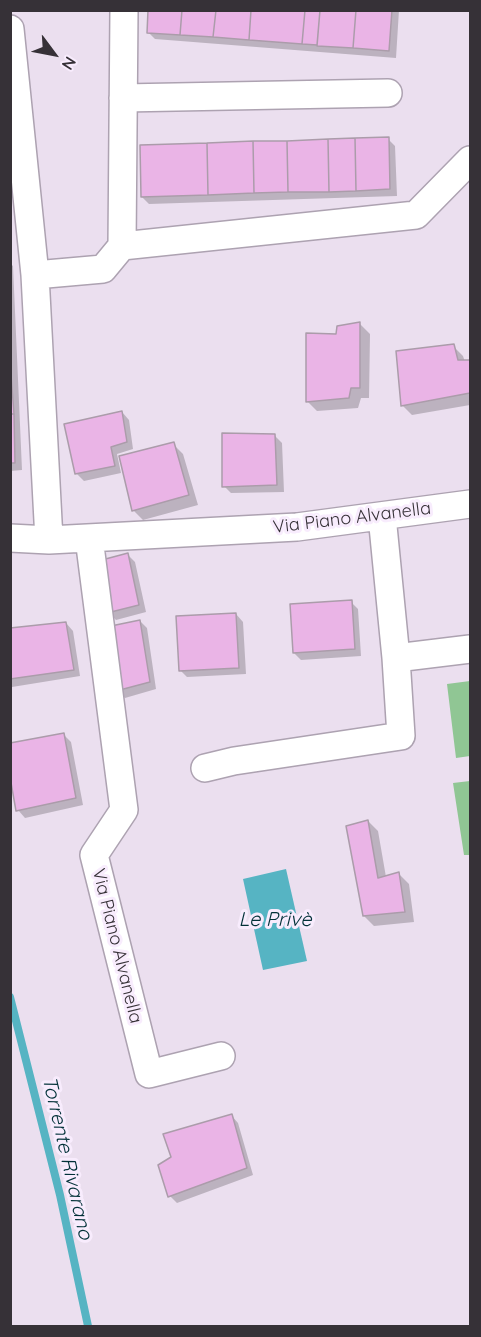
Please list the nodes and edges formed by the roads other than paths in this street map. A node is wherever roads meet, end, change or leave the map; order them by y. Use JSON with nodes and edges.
{"nodes":[{"id":1,"x":124,"y":10,"type":"edge"},
{"id":2,"x":10,"y":29,"type":"edge"},
{"id":3,"x":388,"y":93,"type":"dead end"},
{"id":4,"x":123,"y":98,"type":"junction"},
{"id":5,"x":471,"y":160,"type":"edge"},
{"id":6,"x":122,"y":246,"type":"junction"},
{"id":7,"x":35,"y":275,"type":"junction"},
{"id":8,"x":471,"y":504,"type":"edge"},
{"id":9,"x":382,"y":516,"type":"junction"},
{"id":10,"x":10,"y":538,"type":"edge"},
{"id":11,"x":89,"y":538,"type":"junction"},
{"id":12,"x":49,"y":540,"type":"junction"},
{"id":13,"x":471,"y":649,"type":"edge"},
{"id":14,"x":396,"y":658,"type":"junction"},
{"id":15,"x":205,"y":768,"type":"dead end"},
{"id":16,"x":221,"y":1056,"type":"dead end"}],
"edges":[{"from":1,"to":4,"type":"street"},
{"from":2,"to":7,"type":"street"},
{"from":3,"to":4,"type":"street"},
{"from":4,"to":6,"type":"street"},
{"from":5,"to":6,"type":"street"},
{"from":6,"to":7,"type":"street"},
{"from":7,"to":12,"type":"street"},
{"from":8,"to":9,"type":"street","name":"Via Piano Alvanella"},
{"from":9,"to":11,"type":"street","name":"Via Piano Alvanella"},
{"from":9,"to":14,"type":"street"},
{"from":10,"to":12,"type":"street","name":"Via Piano Alvanella"},
{"from":11,"to":12,"type":"street","name":"Via Piano Alvanella"},
{"from":11,"to":16,"type":"street","name":"Via Piano Alvanella"},
{"from":13,"to":14,"type":"street"},
{"from":14,"to":15,"type":"street"}]}
